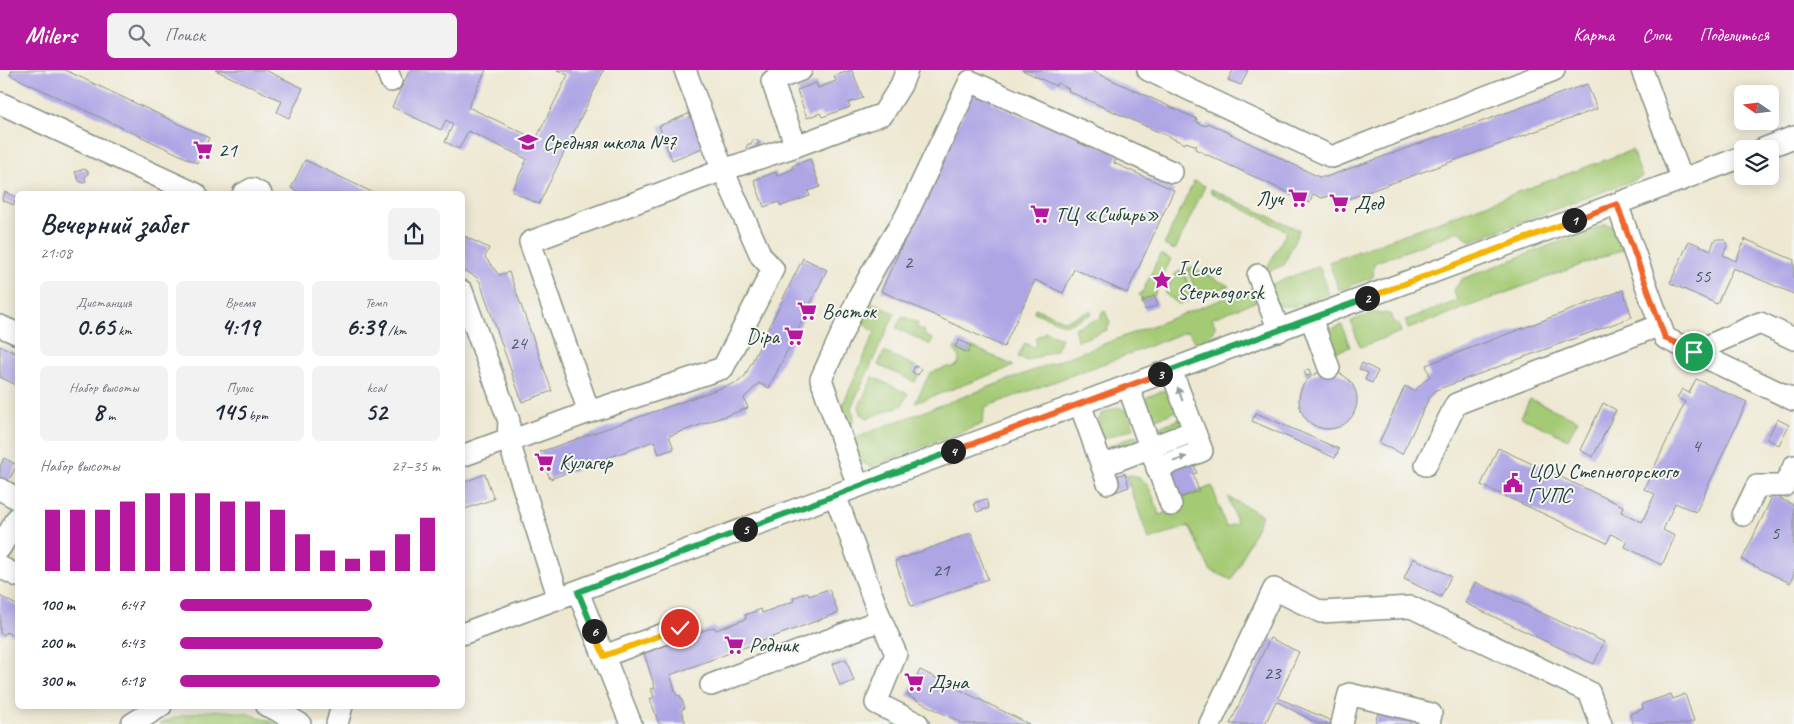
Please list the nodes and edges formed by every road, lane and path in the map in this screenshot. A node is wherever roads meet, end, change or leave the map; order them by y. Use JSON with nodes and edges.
{"nodes":[{"id":1,"x":684,"y":70,"type":"edge"},
{"id":2,"x":800,"y":70,"type":"edge"},
{"id":3,"x":907,"y":70,"type":"edge"},
{"id":4,"x":1148,"y":70,"type":"edge"},
{"id":5,"x":1554,"y":70,"type":"edge"},
{"id":6,"x":1642,"y":70,"type":"edge"},
{"id":7,"x":1528,"y":74,"type":"edge"},
{"id":8,"x":0,"y":103,"type":"edge"},
{"id":9,"x":1794,"y":137,"type":"edge"},
{"id":10,"x":1779,"y":143,"type":"edge"},
{"id":11,"x":796,"y":146,"type":"junction"},
{"id":12,"x":1734,"y":160,"type":"edge"},
{"id":13,"x":724,"y":170,"type":"junction"},
{"id":14,"x":1172,"y":172,"type":"dead end"},
{"id":15,"x":1682,"y":180,"type":"junction"},
{"id":16,"x":186,"y":191,"type":"edge"},
{"id":17,"x":1617,"y":204,"type":"junction"},
{"id":18,"x":1258,"y":275,"type":"dead end"},
{"id":19,"x":465,"y":299,"type":"edge"},
{"id":20,"x":1311,"y":318,"type":"junction"},
{"id":21,"x":1660,"y":325,"type":"junction"},
{"id":22,"x":0,"y":326,"type":"edge"},
{"id":23,"x":1279,"y":331,"type":"junction"},
{"id":24,"x":15,"y":333,"type":"edge"},
{"id":25,"x":1794,"y":339,"type":"edge"},
{"id":26,"x":1694,"y":352,"type":"junction"},
{"id":27,"x":1329,"y":368,"type":"dead end"},
{"id":28,"x":1172,"y":370,"type":"junction"},
{"id":29,"x":1128,"y":386,"type":"junction"},
{"id":30,"x":1794,"y":400,"type":"edge"},
{"id":31,"x":1080,"y":404,"type":"junction"},
{"id":32,"x":589,"y":412,"type":"junction"},
{"id":33,"x":1194,"y":431,"type":"junction"},
{"id":34,"x":508,"y":439,"type":"junction"},
{"id":35,"x":1150,"y":448,"type":"junction"},
{"id":36,"x":465,"y":455,"type":"edge"},
{"id":37,"x":1426,"y":465,"type":"dead end"},
{"id":38,"x":1794,"y":466,"type":"edge"},
{"id":39,"x":1157,"y":468,"type":"junction"},
{"id":40,"x":858,"y":486,"type":"junction"},
{"id":41,"x":0,"y":489,"type":"edge"},
{"id":42,"x":836,"y":495,"type":"junction"},
{"id":43,"x":15,"y":497,"type":"edge"},
{"id":44,"x":1171,"y":505,"type":"dead end"},
{"id":45,"x":1743,"y":515,"type":"dead end"},
{"id":46,"x":15,"y":522,"type":"edge"},
{"id":47,"x":0,"y":548,"type":"edge"},
{"id":48,"x":0,"y":567,"type":"edge"},
{"id":49,"x":15,"y":574,"type":"edge"},
{"id":50,"x":568,"y":595,"type":"junction"},
{"id":51,"x":881,"y":620,"type":"junction"},
{"id":52,"x":680,"y":628,"type":"dead end"},
{"id":53,"x":465,"y":633,"type":"edge"},
{"id":54,"x":604,"y":656,"type":"junction"},
{"id":55,"x":711,"y":686,"type":"dead end"},
{"id":56,"x":156,"y":709,"type":"edge"},
{"id":57,"x":275,"y":709,"type":"edge"},
{"id":58,"x":341,"y":709,"type":"edge"},
{"id":59,"x":132,"y":724,"type":"edge"},
{"id":60,"x":300,"y":724,"type":"edge"},
{"id":61,"x":337,"y":724,"type":"edge"},
{"id":62,"x":630,"y":724,"type":"edge"},
{"id":63,"x":918,"y":724,"type":"edge"},
{"id":64,"x":1210,"y":724,"type":"edge"},
{"id":65,"x":1342,"y":724,"type":"edge"},
{"id":66,"x":1429,"y":724,"type":"edge"},
{"id":67,"x":1601,"y":724,"type":"edge"}],
"edges":[{"from":1,"to":13,"type":"street"},
{"from":2,"to":11,"type":"street"},
{"from":3,"to":11,"type":"street"},
{"from":4,"to":7,"type":"street"},
{"from":5,"to":7,"type":"street"},
{"from":6,"to":15,"type":"street"},
{"from":8,"to":16,"type":"street"},
{"from":9,"to":10,"type":"street"},
{"from":11,"to":13,"type":"street"},
{"from":12,"to":15,"type":"street"},
{"from":13,"to":32,"type":"street"},
{"from":13,"to":32,"type":"street"},
{"from":14,"to":40,"type":"street"},
{"from":15,"to":17,"type":"street"},
{"from":17,"to":20,"type":"street"},
{"from":17,"to":21,"type":"street"},
{"from":18,"to":23,"type":"street"},
{"from":19,"to":34,"type":"street"},
{"from":20,"to":23,"type":"street"},
{"from":20,"to":27,"type":"street"},
{"from":21,"to":26,"type":"street"},
{"from":21,"to":37,"type":"street"},
{"from":22,"to":24,"type":"street"},
{"from":23,"to":28,"type":"street"},
{"from":25,"to":26,"type":"street"},
{"from":26,"to":30,"type":"street"},
{"from":28,"to":29,"type":"street"},
{"from":33,"to":28,"type":"street","one_way":true},
{"from":29,"to":31,"type":"street"},
{"from":29,"to":35,"type":"street"},
{"from":31,"to":35,"type":"street"},
{"from":31,"to":40,"type":"street"},
{"from":32,"to":34,"type":"street"},
{"from":33,"to":35,"type":"street"},
{"from":39,"to":33,"type":"street","one_way":true},
{"from":34,"to":36,"type":"street"},
{"from":34,"to":50,"type":"street"},
{"from":35,"to":39,"type":"street"},
{"from":38,"to":45,"type":"street"},
{"from":39,"to":44,"type":"street"},
{"from":40,"to":42,"type":"street"},
{"from":41,"to":43,"type":"street"},
{"from":42,"to":50,"type":"street"},
{"from":42,"to":51,"type":"street"},
{"from":46,"to":47,"type":"street"},
{"from":48,"to":49,"type":"street"},
{"from":50,"to":53,"type":"street"},
{"from":50,"to":54,"type":"street"},
{"from":51,"to":55,"type":"street"},
{"from":51,"to":63,"type":"street"},
{"from":52,"to":54,"type":"street"},
{"from":54,"to":62,"type":"street"},
{"from":56,"to":59,"type":"street"},
{"from":57,"to":60,"type":"street"},
{"from":58,"to":61,"type":"street"},
{"from":64,"to":67,"type":"street"},
{"from":65,"to":66,"type":"street"}]}
